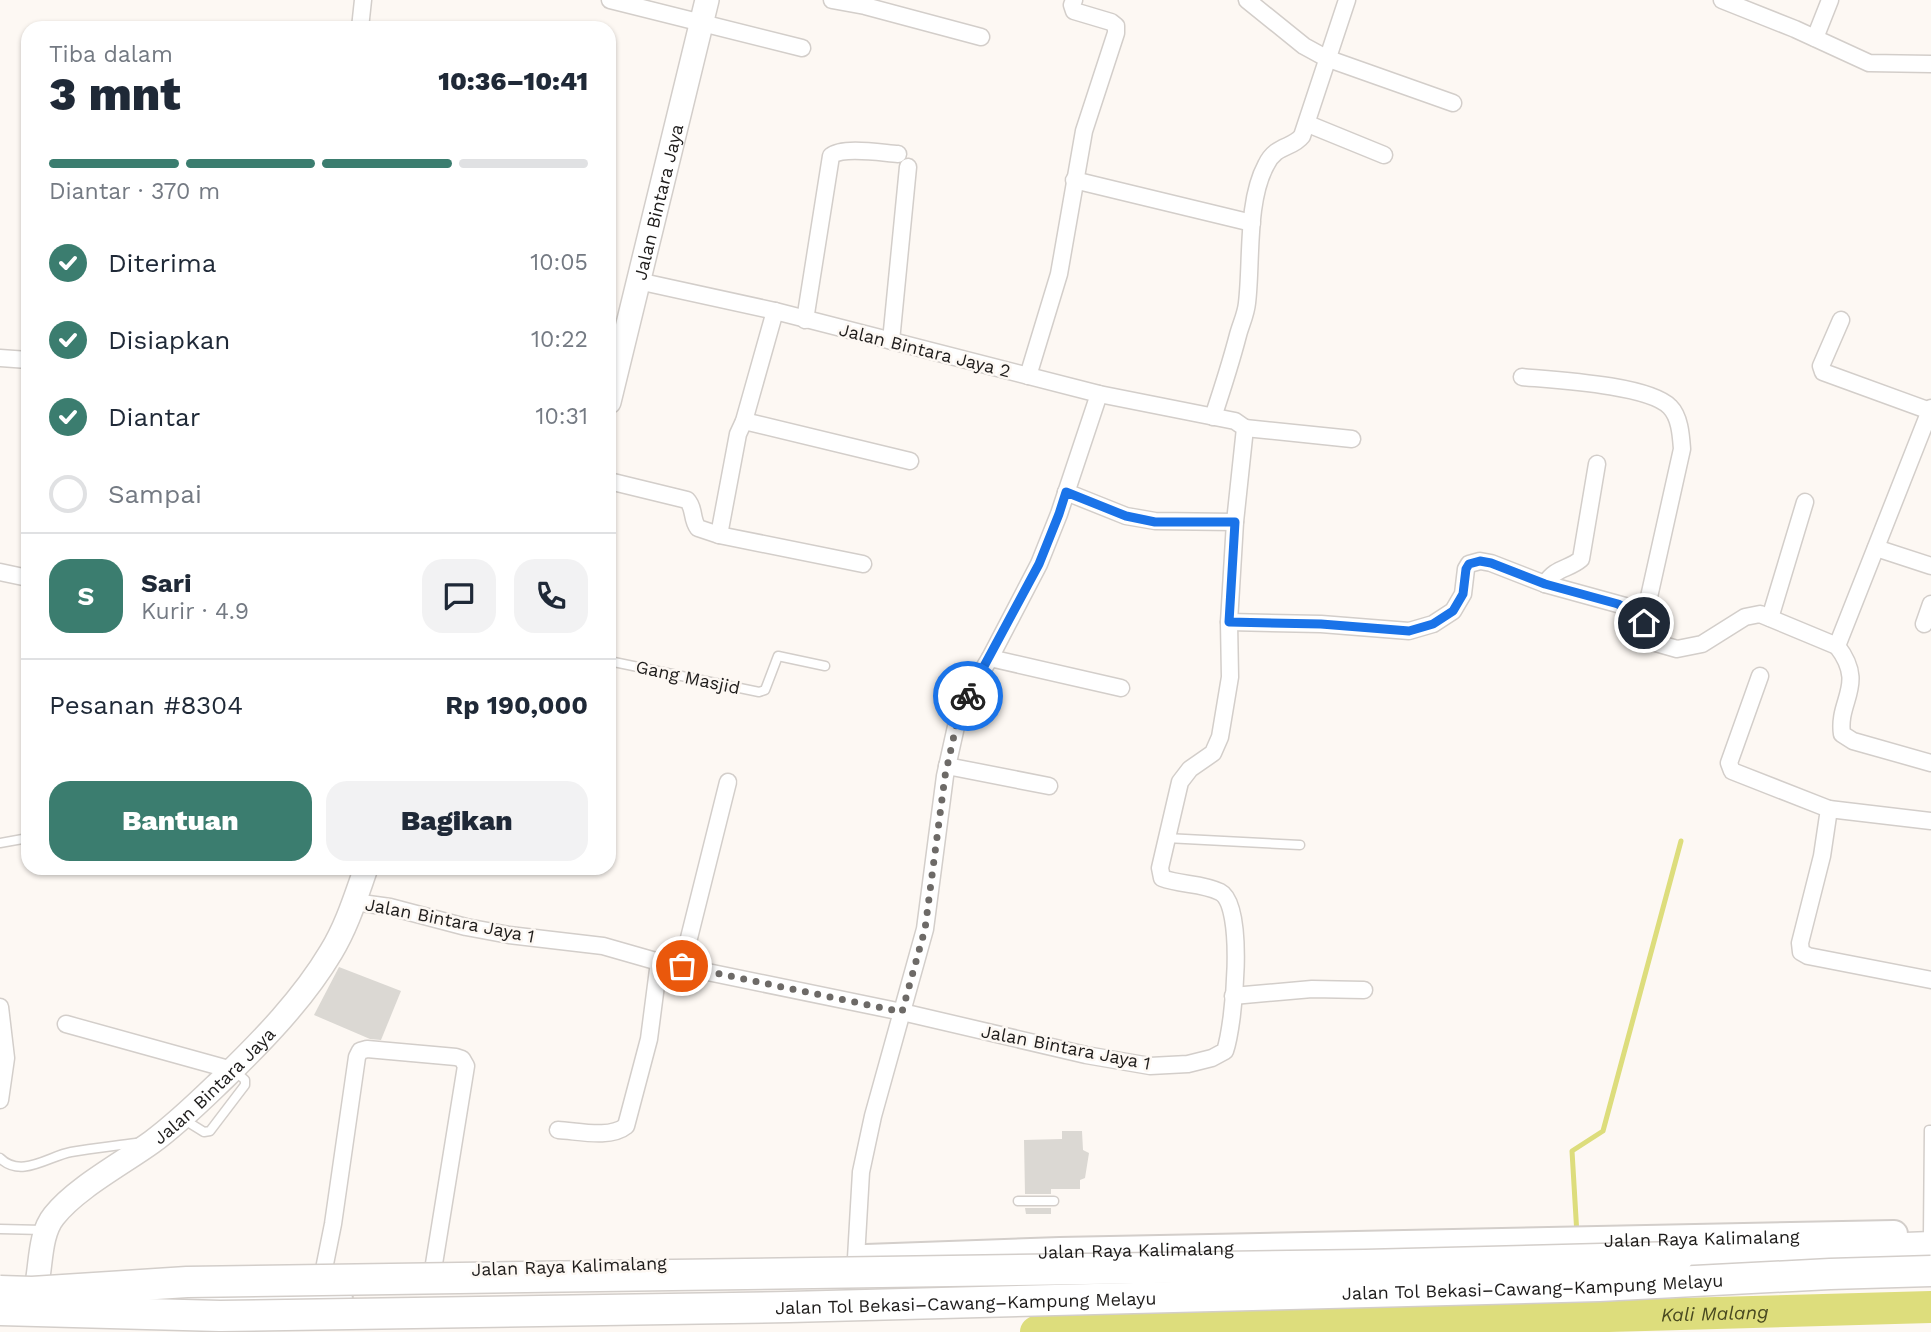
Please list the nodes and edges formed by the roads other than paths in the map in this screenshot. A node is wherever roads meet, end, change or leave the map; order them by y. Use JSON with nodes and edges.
{"nodes":[{"id":1,"x":363,"y":0,"type":"edge"},
{"id":2,"x":610,"y":0,"type":"edge"},
{"id":3,"x":707,"y":0,"type":"edge"},
{"id":4,"x":832,"y":0,"type":"edge"},
{"id":5,"x":1074,"y":0,"type":"edge"},
{"id":6,"x":1247,"y":0,"type":"edge"},
{"id":7,"x":1347,"y":0,"type":"edge"},
{"id":8,"x":1722,"y":0,"type":"edge"},
{"id":9,"x":1830,"y":0,"type":"edge"},
{"id":10,"x":361,"y":21,"type":"edge"},
{"id":11,"x":702,"y":23,"type":"junction"},
{"id":12,"x":981,"y":37,"type":"dead end"},
{"id":13,"x":1815,"y":38,"type":"junction"},
{"id":14,"x":802,"y":48,"type":"dead end"},
{"id":15,"x":1326,"y":58,"type":"junction"},
{"id":16,"x":1931,"y":64,"type":"edge"},
{"id":17,"x":1453,"y":103,"type":"dead end"},
{"id":18,"x":1308,"y":124,"type":"junction"},
{"id":19,"x":1384,"y":155,"type":"dead end"},
{"id":20,"x":1074,"y":180,"type":"junction"},
{"id":21,"x":1252,"y":223,"type":"junction"},
{"id":22,"x":638,"y":281,"type":"junction"},
{"id":23,"x":775,"y":311,"type":"junction"},
{"id":24,"x":805,"y":320,"type":"junction"},
{"id":25,"x":1842,"y":320,"type":"dead end"},
{"id":26,"x":891,"y":341,"type":"junction"},
{"id":27,"x":0,"y":358,"type":"edge"},
{"id":28,"x":21,"y":360,"type":"edge"},
{"id":29,"x":616,"y":373,"type":"edge"},
{"id":30,"x":1028,"y":376,"type":"junction"},
{"id":31,"x":1522,"y":377,"type":"dead end"},
{"id":32,"x":1099,"y":394,"type":"junction"},
{"id":33,"x":1930,"y":410,"type":"edge"},
{"id":34,"x":1213,"y":417,"type":"junction"},
{"id":35,"x":744,"y":421,"type":"junction"},
{"id":36,"x":1245,"y":428,"type":"junction"},
{"id":37,"x":1352,"y":439,"type":"dead end"},
{"id":38,"x":911,"y":461,"type":"dead end"},
{"id":39,"x":1597,"y":464,"type":"dead end"},
{"id":40,"x":616,"y":483,"type":"edge"},
{"id":41,"x":1066,"y":492,"type":"junction"},
{"id":42,"x":1805,"y":502,"type":"dead end"},
{"id":43,"x":1235,"y":522,"type":"junction"},
{"id":44,"x":719,"y":535,"type":"junction"},
{"id":45,"x":1876,"y":548,"type":"junction"},
{"id":46,"x":863,"y":564,"type":"dead end"},
{"id":47,"x":1931,"y":566,"type":"edge"},
{"id":48,"x":0,"y":572,"type":"edge"},
{"id":49,"x":21,"y":576,"type":"edge"},
{"id":50,"x":1545,"y":584,"type":"junction"},
{"id":51,"x":1931,"y":604,"type":"edge"},
{"id":52,"x":1638,"y":615,"type":"junction"},
{"id":53,"x":1770,"y":618,"type":"junction"},
{"id":54,"x":1229,"y":622,"type":"junction"},
{"id":55,"x":1924,"y":624,"type":"dead end"},
{"id":56,"x":1837,"y":646,"type":"junction"},
{"id":57,"x":990,"y":658,"type":"junction"},
{"id":58,"x":616,"y":662,"type":"edge"},
{"id":59,"x":825,"y":666,"type":"dead end"},
{"id":60,"x":1760,"y":676,"type":"dead end"},
{"id":61,"x":1121,"y":688,"type":"dead end"},
{"id":62,"x":1931,"y":763,"type":"edge"},
{"id":63,"x":947,"y":766,"type":"junction"},
{"id":64,"x":728,"y":782,"type":"dead end"},
{"id":65,"x":1049,"y":786,"type":"dead end"},
{"id":66,"x":1829,"y":809,"type":"junction"},
{"id":67,"x":1931,"y":821,"type":"edge"},
{"id":68,"x":1166,"y":838,"type":"junction"},
{"id":69,"x":21,"y":839,"type":"edge"},
{"id":70,"x":0,"y":843,"type":"edge"},
{"id":71,"x":1300,"y":845,"type":"dead end"},
{"id":72,"x":364,"y":875,"type":"edge"},
{"id":73,"x":354,"y":902,"type":"junction"},
{"id":74,"x":659,"y":962,"type":"junction"},
{"id":75,"x":682,"y":966,"type":"junction"},
{"id":76,"x":1931,"y":980,"type":"edge"},
{"id":77,"x":1364,"y":990,"type":"dead end"},
{"id":78,"x":1233,"y":996,"type":"junction"},
{"id":79,"x":0,"y":1007,"type":"edge"},
{"id":80,"x":902,"y":1012,"type":"junction"},
{"id":81,"x":66,"y":1024,"type":"dead end"},
{"id":82,"x":232,"y":1070,"type":"junction"},
{"id":83,"x":0,"y":1100,"type":"edge"},
{"id":84,"x":558,"y":1130,"type":"dead end"},
{"id":85,"x":1931,"y":1130,"type":"edge"},
{"id":86,"x":153,"y":1141,"type":"junction"},
{"id":87,"x":0,"y":1158,"type":"edge"},
{"id":88,"x":1018,"y":1201,"type":"dead end"},
{"id":89,"x":1054,"y":1201,"type":"dead end"},
{"id":90,"x":0,"y":1229,"type":"edge"},
{"id":91,"x":47,"y":1230,"type":"junction"},
{"id":92,"x":1930,"y":1238,"type":"edge"},
{"id":93,"x":856,"y":1258,"type":"junction"},
{"id":94,"x":332,"y":1269,"type":"junction"},
{"id":95,"x":433,"y":1269,"type":"junction"},
{"id":96,"x":1931,"y":1271,"type":"edge"},
{"id":97,"x":0,"y":1276,"type":"edge"},
{"id":98,"x":38,"y":1277,"type":"junction"},
{"id":99,"x":0,"y":1292,"type":"edge"},
{"id":100,"x":0,"y":1310,"type":"edge"},
{"id":101,"x":339,"y":1317,"type":"edge"}],
"edges":[{"from":1,"to":10,"type":"street"},
{"from":2,"to":11,"type":"street"},
{"from":3,"to":11,"type":"street","name":"Jalan Bintara Jaya"},
{"from":4,"to":12,"type":"street"},
{"from":5,"to":20,"type":"street"},
{"from":6,"to":15,"type":"street"},
{"from":7,"to":15,"type":"street"},
{"from":8,"to":13,"type":"street"},
{"from":9,"to":13,"type":"street"},
{"from":11,"to":14,"type":"street"},
{"from":11,"to":22,"type":"street","name":"Jalan Bintara Jaya"},
{"from":13,"to":16,"type":"street"},
{"from":15,"to":17,"type":"street"},
{"from":15,"to":18,"type":"street"},
{"from":18,"to":19,"type":"street"},
{"from":18,"to":21,"type":"street"},
{"from":20,"to":21,"type":"street"},
{"from":20,"to":30,"type":"street"},
{"from":21,"to":34,"type":"street"},
{"from":22,"to":23,"type":"street","name":"Jalan Bintara Jaya 2"},
{"from":22,"to":29,"type":"street","name":"Jalan Bintara Jaya"},
{"from":23,"to":24,"type":"street","name":"Jalan Bintara Jaya 2"},
{"from":23,"to":35,"type":"street"},
{"from":24,"to":26,"type":"street","name":"Jalan Bintara Jaya 2"},
{"from":24,"to":26,"type":"street"},
{"from":25,"to":33,"type":"street"},
{"from":26,"to":30,"type":"street","name":"Jalan Bintara Jaya 2"},
{"from":27,"to":28,"type":"street"},
{"from":30,"to":32,"type":"street","name":"Jalan Bintara Jaya 2"},
{"from":31,"to":52,"type":"street"},
{"from":32,"to":34,"type":"street","name":"Jalan Bintara Jaya 2"},
{"from":32,"to":41,"type":"street"},
{"from":33,"to":45,"type":"street"},
{"from":34,"to":36,"type":"street"},
{"from":35,"to":38,"type":"street"},
{"from":35,"to":44,"type":"street"},
{"from":36,"to":37,"type":"street"},
{"from":36,"to":43,"type":"street","name":"Jalan Bintara Jaya 1"},
{"from":39,"to":50,"type":"street"},
{"from":40,"to":44,"type":"street"},
{"from":41,"to":43,"type":"street"},
{"from":41,"to":57,"type":"street"},
{"from":42,"to":53,"type":"street"},
{"from":43,"to":54,"type":"street","name":"Jalan Bintara Jaya 1"},
{"from":44,"to":46,"type":"street"},
{"from":45,"to":47,"type":"street"},
{"from":45,"to":56,"type":"street"},
{"from":48,"to":49,"type":"street"},
{"from":50,"to":52,"type":"street"},
{"from":50,"to":54,"type":"street"},
{"from":51,"to":55,"type":"street"},
{"from":52,"to":53,"type":"street"},
{"from":53,"to":56,"type":"street"},
{"from":54,"to":68,"type":"street","name":"Jalan Bintara Jaya 1"},
{"from":56,"to":62,"type":"street"},
{"from":57,"to":61,"type":"street"},
{"from":57,"to":63,"type":"street"},
{"from":58,"to":59,"type":"lane","name":"Gang Masjid"},
{"from":60,"to":66,"type":"street"},
{"from":63,"to":65,"type":"street"},
{"from":63,"to":80,"type":"street"},
{"from":64,"to":75,"type":"street"},
{"from":66,"to":67,"type":"street"},
{"from":66,"to":76,"type":"street"},
{"from":68,"to":71,"type":"lane"},
{"from":68,"to":78,"type":"street","name":"Jalan Bintara Jaya 1"},
{"from":69,"to":70,"type":"lane"},
{"from":72,"to":73,"type":"street","name":"Jalan Bintara Jaya"},
{"from":73,"to":74,"type":"street","name":"Jalan Bintara Jaya 1"},
{"from":73,"to":82,"type":"street","name":"Jalan Bintara Jaya"},
{"from":74,"to":75,"type":"street","name":"Jalan Bintara Jaya 1"},
{"from":74,"to":84,"type":"street"},
{"from":75,"to":80,"type":"street","name":"Jalan Bintara Jaya 1"},
{"from":77,"to":78,"type":"street"},
{"from":78,"to":80,"type":"street","name":"Jalan Bintara Jaya 1"},
{"from":79,"to":83,"type":"street"},
{"from":80,"to":93,"type":"street"},
{"from":81,"to":82,"type":"street"},
{"from":82,"to":86,"type":"street","name":"Jalan Bintara Jaya"},
{"from":85,"to":92,"type":"lane"},
{"from":86,"to":87,"type":"lane"},
{"from":86,"to":91,"type":"street","name":"Jalan Bintara Jaya"},
{"from":88,"to":89,"type":"lane"},
{"from":90,"to":91,"type":"lane"},
{"from":91,"to":98,"type":"street","name":"Jalan Bintara Jaya"},
{"from":92,"to":93,"type":"main road","name":"Jalan Raya Kalimalang"},
{"from":92,"to":99,"type":"highway","bridge":true},
{"from":93,"to":95,"type":"main road","name":"Jalan Raya Kalimalang"},
{"from":94,"to":95,"type":"main road","name":"Jalan Raya Kalimalang"},
{"from":94,"to":95,"type":"street"},
{"from":94,"to":98,"type":"main road","name":"Jalan Raya Kalimalang"},
{"from":94,"to":101,"type":"main road","name":"Jalan Raya Kalimalang"},
{"from":96,"to":100,"type":"highway","name":"Jalan Tol Bekasi–Cawang–Kampung Melayu","bridge":true},
{"from":97,"to":98,"type":"main road","name":"Jalan Raya Kalimalang"},
{"from":98,"to":101,"type":"main road","name":"Jalan Raya Kalimalang"}]}
